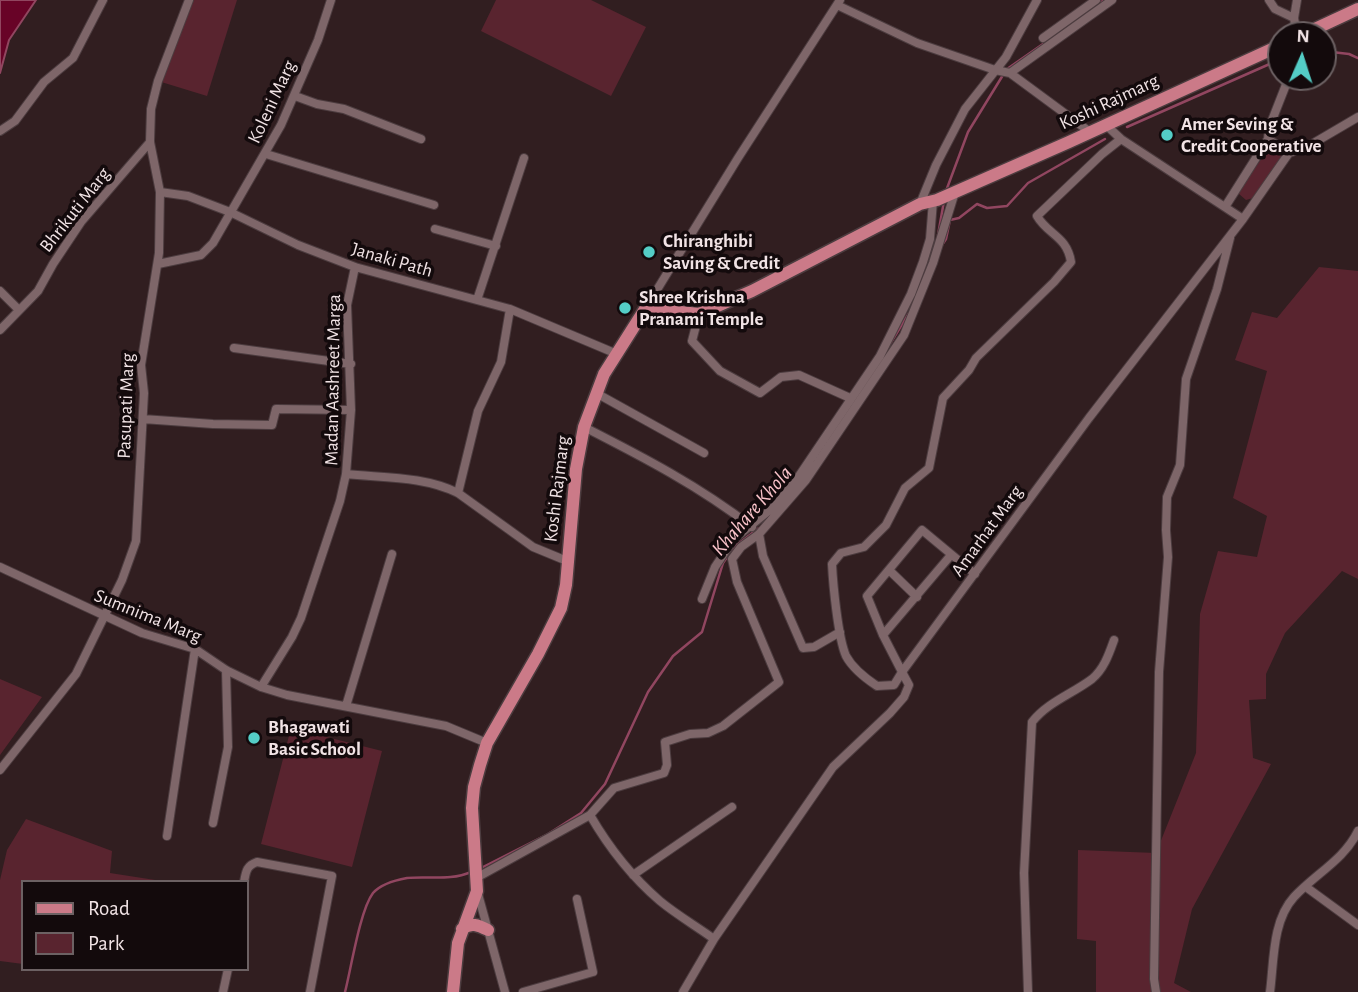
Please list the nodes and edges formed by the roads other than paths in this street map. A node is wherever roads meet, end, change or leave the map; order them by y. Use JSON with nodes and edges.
{"nodes":[{"id":1,"x":103,"y":0,"type":"edge"},
{"id":2,"x":189,"y":0,"type":"edge"},
{"id":3,"x":331,"y":0,"type":"edge"},
{"id":4,"x":1037,"y":0,"type":"edge"},
{"id":5,"x":1097,"y":0,"type":"edge"},
{"id":6,"x":1112,"y":0,"type":"edge"},
{"id":7,"x":1269,"y":0,"type":"edge"},
{"id":8,"x":1297,"y":0,"type":"edge"},
{"id":9,"x":839,"y":3,"type":"edge"},
{"id":10,"x":1358,"y":9,"type":"edge"},
{"id":11,"x":1294,"y":18,"type":"junction"},
{"id":12,"x":1295,"y":21,"type":"edge"},
{"id":13,"x":1332,"y":21,"type":"edge"},
{"id":14,"x":1042,"y":38,"type":"dead end"},
{"id":15,"x":1267,"y":51,"type":"edge"},
{"id":16,"x":1002,"y":71,"type":"junction"},
{"id":17,"x":1284,"y":91,"type":"edge"},
{"id":18,"x":295,"y":96,"type":"junction"},
{"id":19,"x":1358,"y":117,"type":"edge"},
{"id":20,"x":1106,"y":125,"type":"junction"},
{"id":21,"x":0,"y":131,"type":"edge"},
{"id":22,"x":1090,"y":132,"type":"junction"},
{"id":23,"x":421,"y":139,"type":"dead end"},
{"id":24,"x":1121,"y":139,"type":"junction"},
{"id":25,"x":1268,"y":139,"type":"junction"},
{"id":26,"x":150,"y":142,"type":"junction"},
{"id":27,"x":1289,"y":153,"type":"junction"},
{"id":28,"x":266,"y":154,"type":"junction"},
{"id":29,"x":524,"y":158,"type":"dead end"},
{"id":30,"x":160,"y":192,"type":"junction"},
{"id":31,"x":953,"y":192,"type":"junction"},
{"id":32,"x":930,"y":202,"type":"junction"},
{"id":33,"x":434,"y":205,"type":"dead end"},
{"id":34,"x":1225,"y":207,"type":"junction"},
{"id":35,"x":230,"y":212,"type":"junction"},
{"id":36,"x":1243,"y":219,"type":"junction"},
{"id":37,"x":435,"y":229,"type":"dead end"},
{"id":38,"x":1231,"y":232,"type":"junction"},
{"id":39,"x":496,"y":246,"type":"junction"},
{"id":40,"x":159,"y":264,"type":"junction"},
{"id":41,"x":355,"y":267,"type":"junction"},
{"id":42,"x":0,"y":291,"type":"edge"},
{"id":43,"x":477,"y":300,"type":"junction"},
{"id":44,"x":647,"y":306,"type":"junction"},
{"id":45,"x":510,"y":309,"type":"junction"},
{"id":46,"x":19,"y":310,"type":"junction"},
{"id":47,"x":699,"y":314,"type":"junction"},
{"id":48,"x":0,"y":330,"type":"edge"},
{"id":49,"x":234,"y":348,"type":"dead end"},
{"id":50,"x":617,"y":354,"type":"junction"},
{"id":51,"x":351,"y":364,"type":"junction"},
{"id":52,"x":596,"y":393,"type":"junction"},
{"id":53,"x":850,"y":398,"type":"junction"},
{"id":54,"x":351,"y":410,"type":"junction"},
{"id":55,"x":143,"y":419,"type":"junction"},
{"id":56,"x":584,"y":427,"type":"junction"},
{"id":57,"x":704,"y":453,"type":"dead end"},
{"id":58,"x":346,"y":474,"type":"junction"},
{"id":59,"x":458,"y":493,"type":"junction"},
{"id":60,"x":751,"y":526,"type":"junction"},
{"id":61,"x":759,"y":534,"type":"junction"},
{"id":62,"x":392,"y":554,"type":"dead end"},
{"id":63,"x":951,"y":555,"type":"junction"},
{"id":64,"x":567,"y":561,"type":"junction"},
{"id":65,"x":0,"y":567,"type":"edge"},
{"id":66,"x":889,"y":570,"type":"junction"},
{"id":67,"x":975,"y":573,"type":"junction"},
{"id":68,"x":917,"y":597,"type":"junction"},
{"id":69,"x":702,"y":598,"type":"dead end"},
{"id":70,"x":105,"y":616,"type":"junction"},
{"id":71,"x":840,"y":632,"type":"junction"},
{"id":72,"x":883,"y":635,"type":"junction"},
{"id":73,"x":1114,"y":640,"type":"dead end"},
{"id":74,"x":195,"y":649,"type":"junction"},
{"id":75,"x":226,"y":670,"type":"junction"},
{"id":76,"x":902,"y":672,"type":"junction"},
{"id":77,"x":261,"y":687,"type":"junction"},
{"id":78,"x":346,"y":706,"type":"junction"},
{"id":79,"x":487,"y":743,"type":"junction"},
{"id":80,"x":0,"y":770,"type":"edge"},
{"id":81,"x":732,"y":807,"type":"dead end"},
{"id":82,"x":590,"y":815,"type":"junction"},
{"id":83,"x":213,"y":823,"type":"dead end"},
{"id":84,"x":1358,"y":831,"type":"edge"},
{"id":85,"x":167,"y":836,"type":"dead end"},
{"id":86,"x":633,"y":875,"type":"junction"},
{"id":87,"x":476,"y":877,"type":"junction"},
{"id":88,"x":244,"y":880,"type":"edge"},
{"id":89,"x":1306,"y":887,"type":"junction"},
{"id":90,"x":577,"y":899,"type":"dead end"},
{"id":91,"x":1358,"y":925,"type":"edge"},
{"id":92,"x":462,"y":929,"type":"junction"},
{"id":93,"x":488,"y":930,"type":"junction"},
{"id":94,"x":714,"y":939,"type":"junction"},
{"id":95,"x":228,"y":971,"type":"edge"},
{"id":96,"x":223,"y":992,"type":"edge"},
{"id":97,"x":310,"y":992,"type":"edge"},
{"id":98,"x":453,"y":992,"type":"edge"},
{"id":99,"x":505,"y":992,"type":"edge"},
{"id":100,"x":523,"y":992,"type":"edge"},
{"id":101,"x":683,"y":992,"type":"edge"},
{"id":102,"x":1028,"y":992,"type":"edge"},
{"id":103,"x":1156,"y":992,"type":"edge"},
{"id":104,"x":1270,"y":992,"type":"edge"}],
"edges":[{"from":1,"to":21,"type":"street"},
{"from":2,"to":26,"type":"street","name":"Pasupati Marg"},
{"from":3,"to":18,"type":"street","name":"Koleni Marg"},
{"from":4,"to":16,"type":"street"},
{"from":5,"to":14,"type":"street"},
{"from":6,"to":16,"type":"street"},
{"from":7,"to":11,"type":"street"},
{"from":8,"to":11,"type":"street"},
{"from":9,"to":16,"type":"street"},
{"from":9,"to":44,"type":"street"},
{"from":10,"to":13,"type":"main road"},
{"from":11,"to":12,"type":"street"},
{"from":15,"to":20,"type":"main road","name":"Koshi Rajmarg"},
{"from":16,"to":22,"type":"street"},
{"from":16,"to":32,"type":"street"},
{"from":17,"to":25,"type":"street"},
{"from":18,"to":23,"type":"street"},
{"from":18,"to":28,"type":"street","name":"Koleni Marg"},
{"from":19,"to":27,"type":"street"},
{"from":20,"to":22,"type":"main road","name":"Koshi Rajmarg"},
{"from":20,"to":24,"type":"street"},
{"from":22,"to":31,"type":"main road","name":"Koshi Rajmarg"},
{"from":24,"to":34,"type":"street"},
{"from":24,"to":71,"type":"street"},
{"from":25,"to":27,"type":"street"},
{"from":25,"to":34,"type":"street"},
{"from":26,"to":30,"type":"street","name":"Pasupati Marg"},
{"from":26,"to":46,"type":"street","name":"Bhrikuti Marg"},
{"from":27,"to":36,"type":"street","name":"Amarhat Marg"},
{"from":28,"to":33,"type":"street"},
{"from":28,"to":35,"type":"street","name":"Koleni Marg"},
{"from":29,"to":39,"type":"street"},
{"from":30,"to":35,"type":"street","name":"Janaki Path"},
{"from":30,"to":40,"type":"street","name":"Pasupati Marg"},
{"from":31,"to":32,"type":"main road","name":"Koshi Rajmarg"},
{"from":31,"to":61,"type":"street"},
{"from":32,"to":47,"type":"main road"},
{"from":32,"to":53,"type":"street"},
{"from":34,"to":36,"type":"street"},
{"from":35,"to":40,"type":"street","name":"Koleni Marg"},
{"from":35,"to":41,"type":"street","name":"Janaki Path"},
{"from":36,"to":38,"type":"street","name":"Amarhat Marg"},
{"from":37,"to":39,"type":"street"},
{"from":38,"to":67,"type":"street","name":"Amarhat Marg"},
{"from":38,"to":103,"type":"street"},
{"from":39,"to":43,"type":"street"},
{"from":40,"to":55,"type":"street","name":"Pasupati Marg"},
{"from":41,"to":43,"type":"street","name":"Janaki Path"},
{"from":41,"to":51,"type":"street","name":"Madan Aashreet Marga"},
{"from":42,"to":46,"type":"street"},
{"from":43,"to":45,"type":"street","name":"Janaki Path"},
{"from":44,"to":47,"type":"main road"},
{"from":44,"to":50,"type":"main road","name":"Koshi Rajmarg"},
{"from":45,"to":50,"type":"street","name":"Janaki Path"},
{"from":45,"to":59,"type":"street"},
{"from":46,"to":48,"type":"street","name":"Bhrikuti Marg"},
{"from":47,"to":53,"type":"street"},
{"from":49,"to":51,"type":"street"},
{"from":50,"to":52,"type":"main road","name":"Koshi Rajmarg"},
{"from":51,"to":54,"type":"street","name":"Madan Aashreet Marga"},
{"from":52,"to":56,"type":"main road","name":"Koshi Rajmarg"},
{"from":52,"to":57,"type":"street"},
{"from":53,"to":60,"type":"street"},
{"from":54,"to":55,"type":"street"},
{"from":54,"to":58,"type":"street","name":"Madan Aashreet Marga"},
{"from":55,"to":70,"type":"street","name":"Pasupati Marg"},
{"from":56,"to":60,"type":"street"},
{"from":56,"to":64,"type":"main road","name":"Koshi Rajmarg"},
{"from":58,"to":59,"type":"street"},
{"from":58,"to":77,"type":"street","name":"Madan Aashreet Marga"},
{"from":59,"to":64,"type":"street"},
{"from":60,"to":69,"type":"street"},
{"from":61,"to":71,"type":"street"},
{"from":61,"to":82,"type":"street"},
{"from":62,"to":78,"type":"street"},
{"from":63,"to":66,"type":"street"},
{"from":63,"to":67,"type":"street"},
{"from":63,"to":68,"type":"street"},
{"from":64,"to":79,"type":"main road","name":"Koshi Rajmarg"},
{"from":65,"to":70,"type":"street","name":"Sumnima Marg"},
{"from":66,"to":68,"type":"street"},
{"from":66,"to":72,"type":"street"},
{"from":67,"to":76,"type":"street","name":"Amarhat Marg"},
{"from":68,"to":72,"type":"street"},
{"from":70,"to":74,"type":"street","name":"Sumnima Marg"},
{"from":70,"to":80,"type":"street","name":"Pasupati Marg"},
{"from":71,"to":76,"type":"street"},
{"from":72,"to":76,"type":"street"},
{"from":73,"to":102,"type":"street"},
{"from":74,"to":75,"type":"street","name":"Sumnima Marg"},
{"from":74,"to":85,"type":"street"},
{"from":75,"to":77,"type":"street","name":"Sumnima Marg"},
{"from":75,"to":83,"type":"street"},
{"from":76,"to":94,"type":"street"},
{"from":77,"to":78,"type":"street","name":"Sumnima Marg"},
{"from":78,"to":79,"type":"street","name":"Sumnima Marg"},
{"from":79,"to":87,"type":"main road","name":"Koshi Rajmarg"},
{"from":81,"to":86,"type":"street"},
{"from":82,"to":86,"type":"street"},
{"from":82,"to":87,"type":"street"},
{"from":84,"to":89,"type":"street"},
{"from":86,"to":94,"type":"street"},
{"from":87,"to":92,"type":"main road","name":"Koshi Rajmarg"},
{"from":87,"to":93,"type":"street"},
{"from":88,"to":97,"type":"street"},
{"from":89,"to":91,"type":"street"},
{"from":89,"to":104,"type":"street"},
{"from":90,"to":100,"type":"street"},
{"from":92,"to":93,"type":"main road"},
{"from":92,"to":98,"type":"main road","name":"Koshi Rajmarg"},
{"from":93,"to":99,"type":"street"},
{"from":94,"to":101,"type":"street"},
{"from":95,"to":96,"type":"street"}]}
